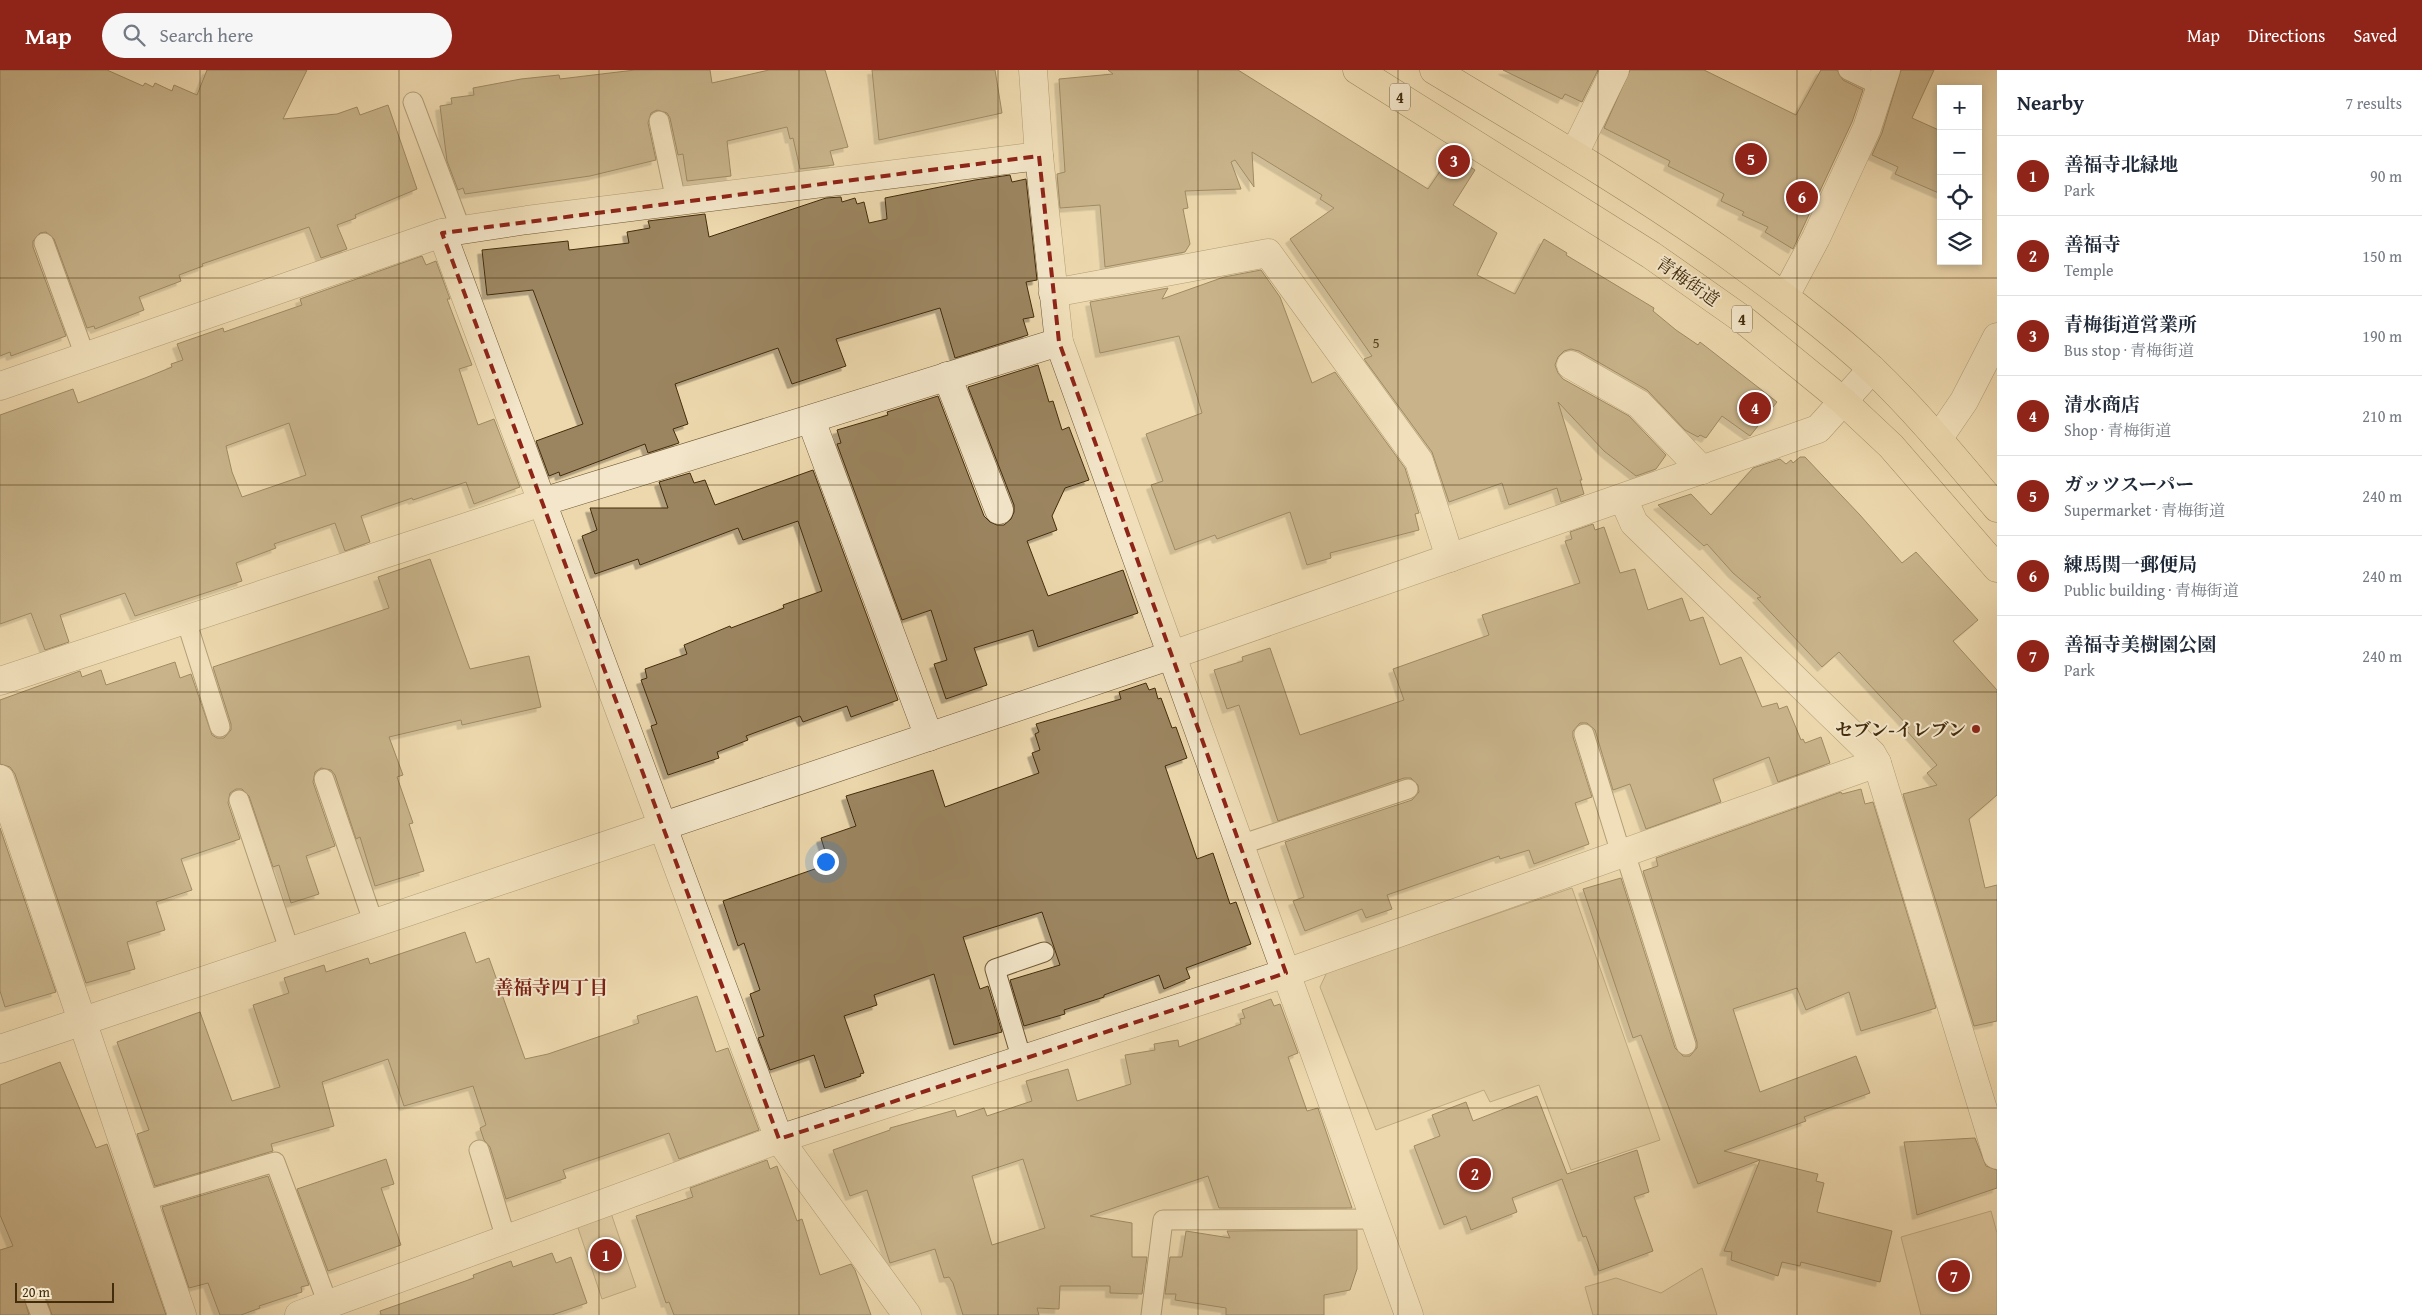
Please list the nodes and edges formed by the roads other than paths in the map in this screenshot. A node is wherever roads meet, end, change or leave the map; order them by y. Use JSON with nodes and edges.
{"nodes":[{"id":1,"x":1033,"y":70,"type":"edge"},
{"id":2,"x":1357,"y":70,"type":"edge"},
{"id":3,"x":1434,"y":70,"type":"edge"},
{"id":4,"x":1616,"y":70,"type":"edge"},
{"id":5,"x":1848,"y":70,"type":"edge"},
{"id":6,"x":1884,"y":78,"type":"edge"},
{"id":7,"x":413,"y":102,"type":"dead end"},
{"id":8,"x":659,"y":121,"type":"dead end"},
{"id":9,"x":1574,"y":154,"type":"junction"},
{"id":10,"x":1039,"y":156,"type":"junction"},
{"id":11,"x":676,"y":201,"type":"junction"},
{"id":12,"x":452,"y":231,"type":"junction"},
{"id":13,"x":44,"y":243,"type":"dead end"},
{"id":14,"x":1053,"y":293,"type":"junction"},
{"id":15,"x":1786,"y":296,"type":"junction"},
{"id":16,"x":1997,"y":338,"type":"edge"},
{"id":17,"x":1059,"y":342,"type":"junction"},
{"id":18,"x":85,"y":356,"type":"junction"},
{"id":19,"x":1571,"y":365,"type":"dead end"},
{"id":20,"x":1872,"y":369,"type":"junction"},
{"id":21,"x":947,"y":376,"type":"junction"},
{"id":22,"x":0,"y":386,"type":"edge"},
{"id":23,"x":1844,"y":401,"type":"junction"},
{"id":24,"x":811,"y":420,"type":"junction"},
{"id":25,"x":1938,"y":439,"type":"junction"},
{"id":26,"x":1702,"y":470,"type":"junction"},
{"id":27,"x":1623,"y":498,"type":"junction"},
{"id":28,"x":542,"y":502,"type":"junction"},
{"id":29,"x":1997,"y":508,"type":"edge"},
{"id":30,"x":999,"y":510,"type":"dead end"},
{"id":31,"x":1450,"y":558,"type":"junction"},
{"id":32,"x":1997,"y":568,"type":"edge"},
{"id":33,"x":186,"y":620,"type":"junction"},
{"id":34,"x":1172,"y":655,"type":"junction"},
{"id":35,"x":0,"y":681,"type":"edge"},
{"id":36,"x":220,"y":727,"type":"dead end"},
{"id":37,"x":1584,"y":734,"type":"dead end"},
{"id":38,"x":929,"y":737,"type":"junction"},
{"id":39,"x":1877,"y":763,"type":"junction"},
{"id":40,"x":0,"y":779,"type":"edge"},
{"id":41,"x":324,"y":779,"type":"dead end"},
{"id":42,"x":1408,"y":789,"type":"dead end"},
{"id":43,"x":239,"y":800,"type":"dead end"},
{"id":44,"x":664,"y":827,"type":"junction"},
{"id":45,"x":1240,"y":846,"type":"junction"},
{"id":46,"x":1625,"y":853,"type":"junction"},
{"id":47,"x":374,"y":924,"type":"junction"},
{"id":48,"x":290,"y":952,"type":"junction"},
{"id":49,"x":1044,"y":952,"type":"dead end"},
{"id":50,"x":1286,"y":974,"type":"junction"},
{"id":51,"x":83,"y":1022,"type":"junction"},
{"id":52,"x":1686,"y":1045,"type":"dead end"},
{"id":53,"x":0,"y":1049,"type":"edge"},
{"id":54,"x":1022,"y":1060,"type":"junction"},
{"id":55,"x":779,"y":1139,"type":"junction"},
{"id":56,"x":1996,"y":1149,"type":"edge"},
{"id":57,"x":479,"y":1150,"type":"dead end"},
{"id":58,"x":143,"y":1201,"type":"junction"},
{"id":59,"x":1374,"y":1219,"type":"junction"},
{"id":60,"x":506,"y":1239,"type":"junction"},
{"id":61,"x":328,"y":1304,"type":"junction"},
{"id":62,"x":182,"y":1315,"type":"edge"},
{"id":63,"x":299,"y":1315,"type":"edge"},
{"id":64,"x":907,"y":1315,"type":"edge"},
{"id":65,"x":1151,"y":1315,"type":"edge"},
{"id":66,"x":1409,"y":1315,"type":"edge"}],
"edges":[{"from":1,"to":10,"type":"street"},
{"from":2,"to":23,"type":"main road","name":"青梅街道","number":"4"},
{"from":3,"to":9,"type":"main road"},
{"from":4,"to":9,"type":"street"},
{"from":5,"to":6,"type":"lane"},
{"from":6,"to":15,"type":"street"},
{"from":7,"to":12,"type":"lane"},
{"from":8,"to":11,"type":"lane"},
{"from":9,"to":15,"type":"main road"},
{"from":10,"to":11,"type":"street"},
{"from":10,"to":14,"type":"street"},
{"from":11,"to":12,"type":"street"},
{"from":12,"to":18,"type":"street"},
{"from":12,"to":28,"type":"street"},
{"from":13,"to":18,"type":"lane"},
{"from":14,"to":17,"type":"street"},
{"from":14,"to":31,"type":"street"},
{"from":15,"to":20,"type":"main road"},
{"from":16,"to":25,"type":"street"},
{"from":17,"to":21,"type":"street"},
{"from":17,"to":34,"type":"street"},
{"from":18,"to":22,"type":"street"},
{"from":19,"to":26,"type":"street"},
{"from":20,"to":23,"type":"street"},
{"from":20,"to":25,"type":"main road"},
{"from":21,"to":24,"type":"street"},
{"from":21,"to":30,"type":"street"},
{"from":23,"to":26,"type":"street"},
{"from":23,"to":32,"type":"main road","name":"青梅街道","number":"4"},
{"from":24,"to":28,"type":"street"},
{"from":24,"to":38,"type":"street"},
{"from":25,"to":29,"type":"main road"},
{"from":26,"to":27,"type":"street"},
{"from":27,"to":31,"type":"street"},
{"from":27,"to":39,"type":"street"},
{"from":28,"to":33,"type":"street"},
{"from":28,"to":44,"type":"street"},
{"from":31,"to":34,"type":"street"},
{"from":33,"to":35,"type":"street"},
{"from":33,"to":36,"type":"lane"},
{"from":34,"to":38,"type":"street"},
{"from":34,"to":45,"type":"street"},
{"from":37,"to":46,"type":"lane"},
{"from":38,"to":44,"type":"street"},
{"from":39,"to":46,"type":"street"},
{"from":39,"to":56,"type":"street"},
{"from":40,"to":51,"type":"street"},
{"from":41,"to":47,"type":"lane"},
{"from":42,"to":45,"type":"lane"},
{"from":43,"to":48,"type":"lane"},
{"from":44,"to":47,"type":"street"},
{"from":44,"to":55,"type":"street"},
{"from":45,"to":50,"type":"street"},
{"from":46,"to":50,"type":"street"},
{"from":46,"to":52,"type":"lane"},
{"from":47,"to":48,"type":"street"},
{"from":48,"to":51,"type":"street"},
{"from":49,"to":54,"type":"lane"},
{"from":50,"to":54,"type":"street"},
{"from":50,"to":59,"type":"street"},
{"from":51,"to":53,"type":"street"},
{"from":51,"to":58,"type":"street"},
{"from":54,"to":55,"type":"street"},
{"from":55,"to":60,"type":"street"},
{"from":55,"to":64,"type":"street"},
{"from":57,"to":60,"type":"lane"},
{"from":58,"to":61,"type":"lane"},
{"from":58,"to":62,"type":"street"},
{"from":59,"to":65,"type":"lane"},
{"from":59,"to":66,"type":"street"},
{"from":60,"to":61,"type":"street"},
{"from":61,"to":63,"type":"street"}]}
